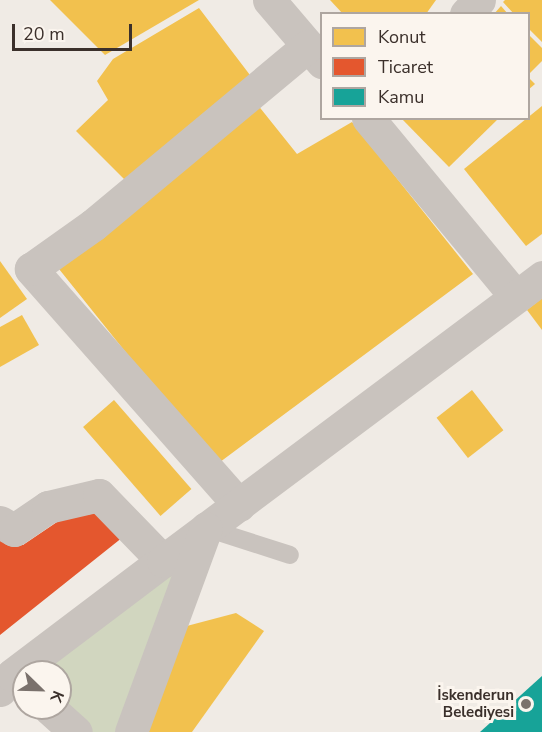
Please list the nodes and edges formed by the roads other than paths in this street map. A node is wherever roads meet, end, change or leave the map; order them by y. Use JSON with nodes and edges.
{"nodes":[{"id":1,"x":269,"y":0,"type":"edge"},
{"id":2,"x":479,"y":0,"type":"edge"},
{"id":3,"x":468,"y":12,"type":"edge"},
{"id":4,"x":315,"y":54,"type":"edge"},
{"id":5,"x":370,"y":120,"type":"edge"},
{"id":6,"x":542,"y":277,"type":"edge"},
{"id":7,"x":516,"y":297,"type":"junction"},
{"id":8,"x":239,"y":505,"type":"junction"},
{"id":9,"x":0,"y":522,"type":"edge"},
{"id":10,"x":206,"y":528,"type":"junction"},
{"id":11,"x":290,"y":555,"type":"dead end"},
{"id":12,"x":163,"y":561,"type":"junction"},
{"id":13,"x":9,"y":678,"type":"edge"},
{"id":14,"x":62,"y":720,"type":"edge"},
{"id":15,"x":76,"y":732,"type":"edge"},
{"id":16,"x":131,"y":732,"type":"edge"}],
"edges":[{"from":1,"to":4,"type":"street"},
{"from":2,"to":3,"type":"street"},
{"from":4,"to":8,"type":"street"},
{"from":5,"to":7,"type":"street"},
{"from":6,"to":7,"type":"street"},
{"from":7,"to":8,"type":"street"},
{"from":8,"to":10,"type":"street"},
{"from":9,"to":12,"type":"street"},
{"from":10,"to":11,"type":"lane"},
{"from":10,"to":12,"type":"street"},
{"from":10,"to":16,"type":"street"},
{"from":12,"to":13,"type":"street"},
{"from":14,"to":15,"type":"street"}]}
